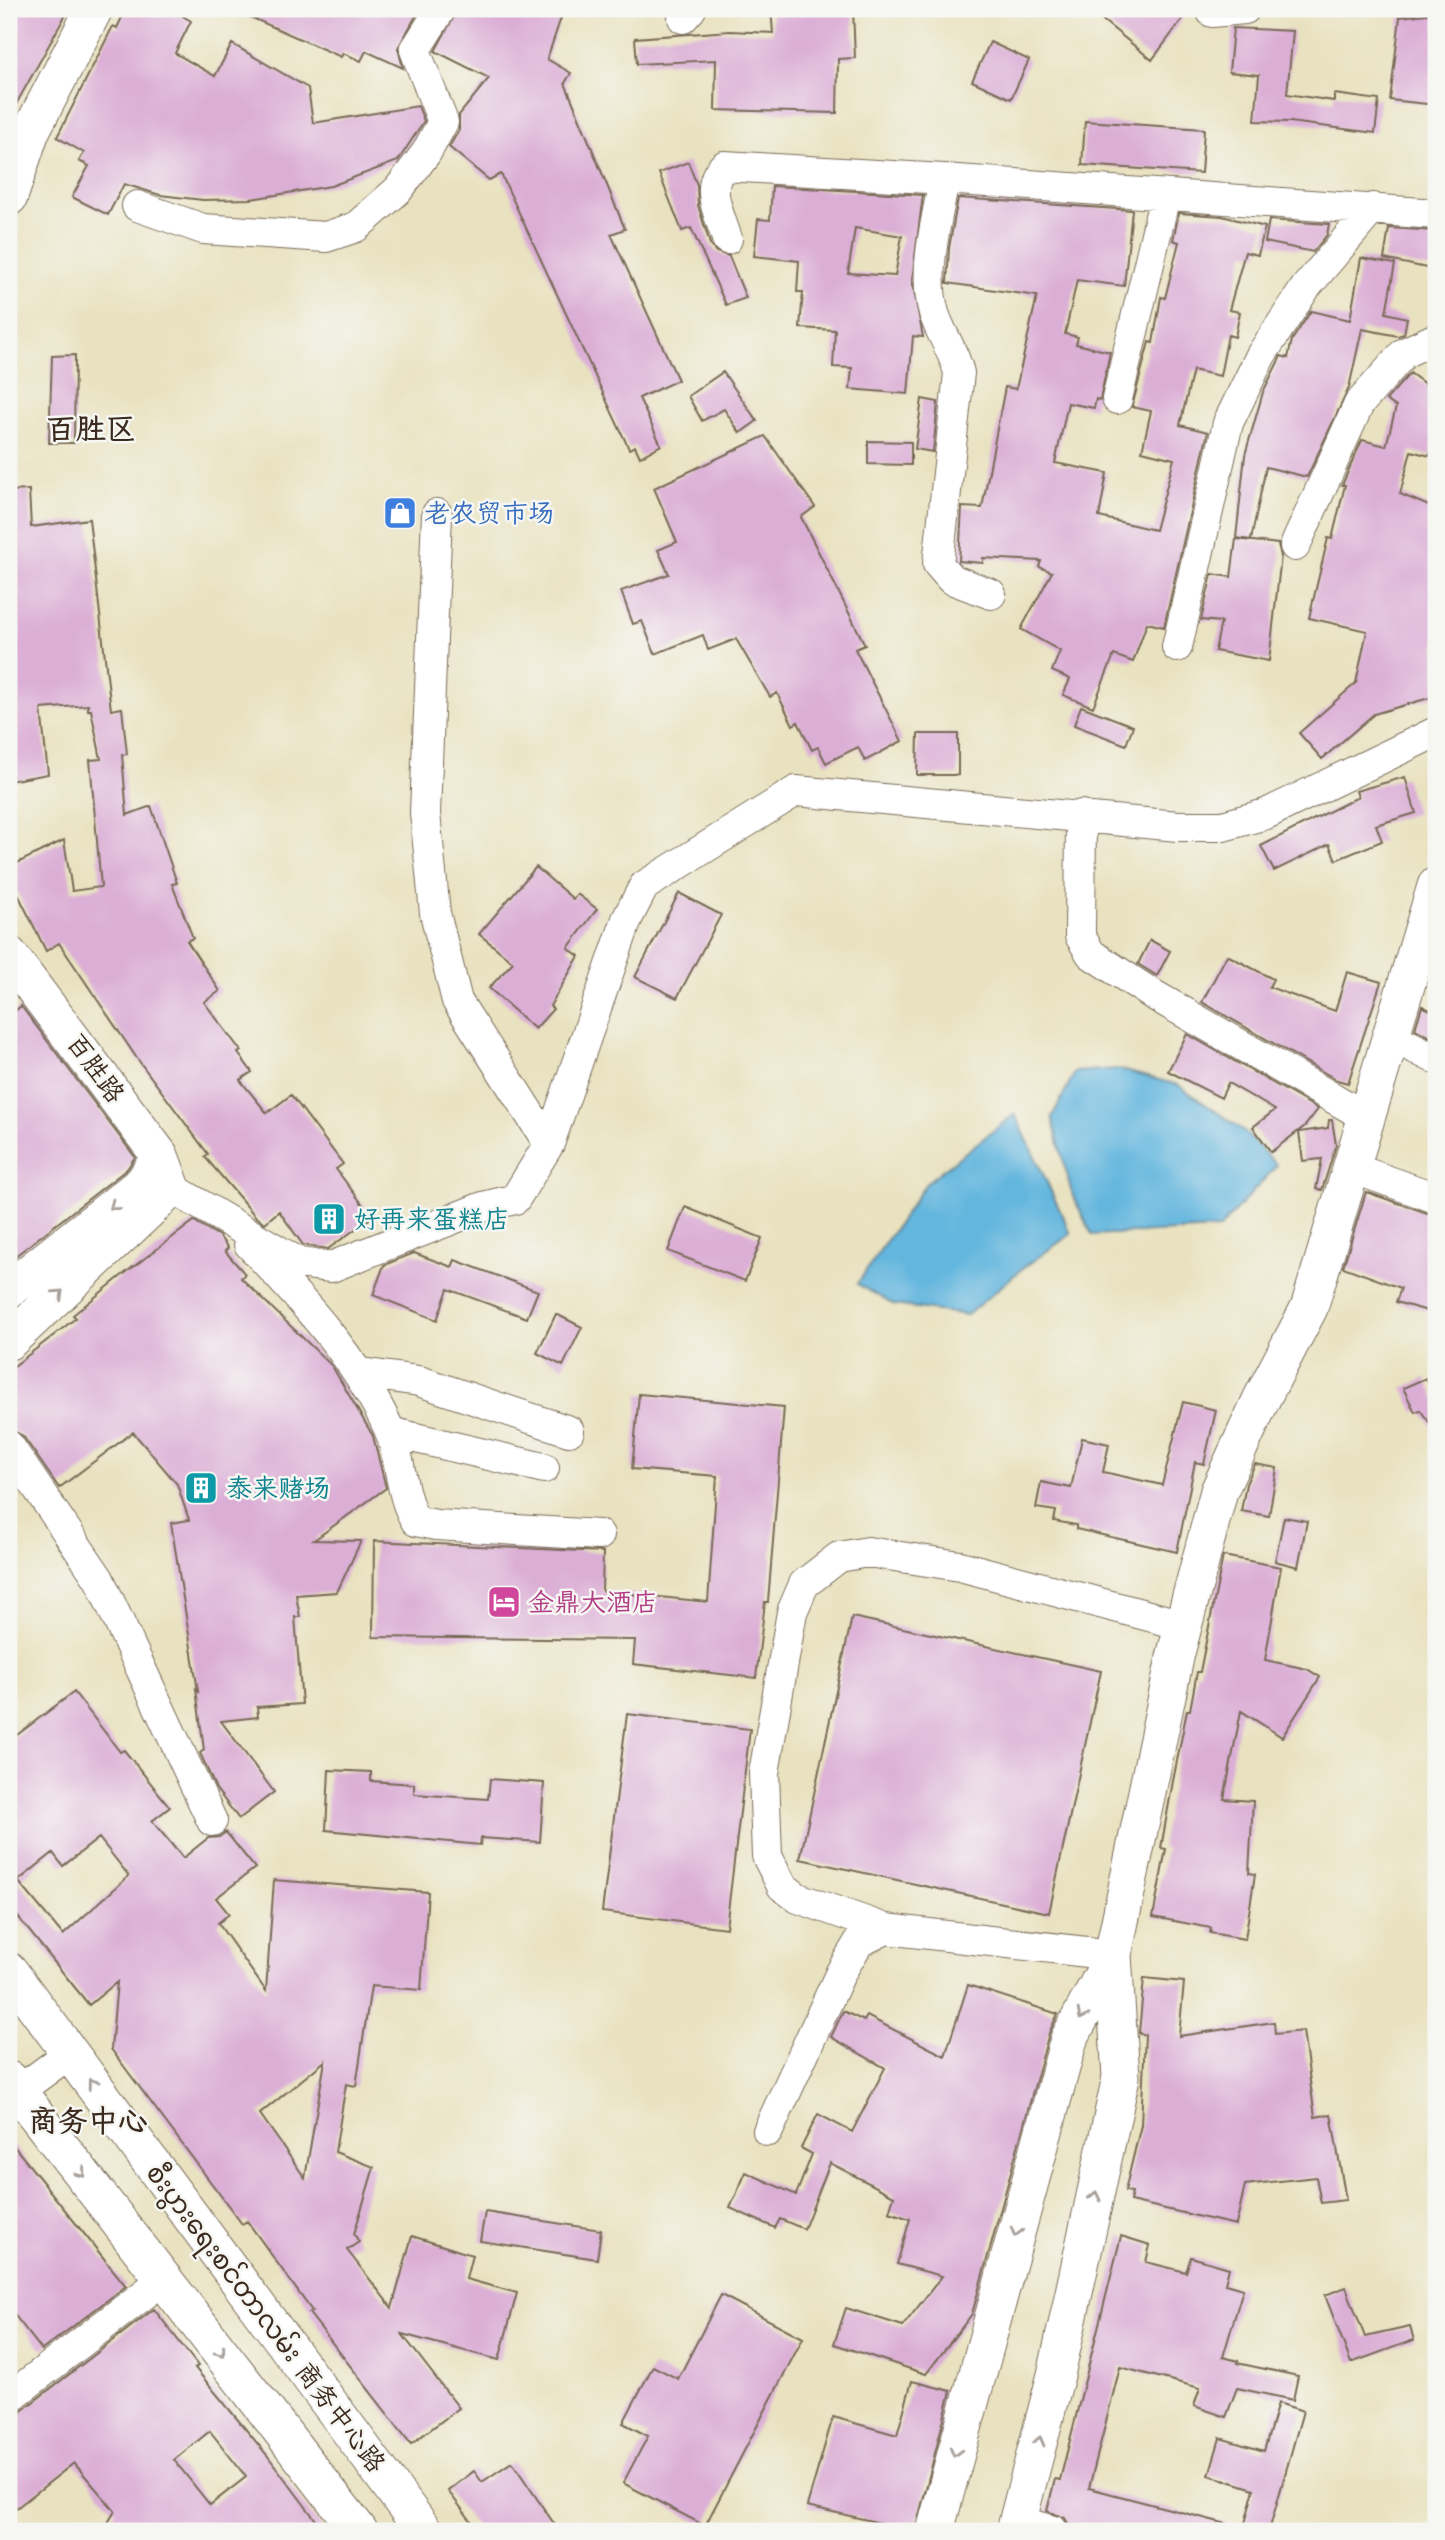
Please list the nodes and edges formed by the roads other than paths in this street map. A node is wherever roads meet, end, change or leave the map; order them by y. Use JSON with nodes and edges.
{"nodes":[{"id":1,"x":94,"y":9,"type":"edge"},
{"id":2,"x":441,"y":9,"type":"edge"},
{"id":3,"x":1245,"y":9,"type":"edge"},
{"id":4,"x":1212,"y":12,"type":"dead end"},
{"id":5,"x":20,"y":125,"type":"edge"},
{"id":6,"x":944,"y":178,"type":"junction"},
{"id":7,"x":9,"y":197,"type":"edge"},
{"id":8,"x":1165,"y":197,"type":"junction"},
{"id":9,"x":137,"y":206,"type":"dead end"},
{"id":10,"x":1373,"y":208,"type":"junction"},
{"id":11,"x":1436,"y":214,"type":"edge"},
{"id":12,"x":727,"y":239,"type":"dead end"},
{"id":13,"x":1436,"y":338,"type":"edge"},
{"id":14,"x":1117,"y":399,"type":"dead end"},
{"id":15,"x":438,"y":514,"type":"dead end"},
{"id":16,"x":1295,"y":546,"type":"dead end"},
{"id":17,"x":991,"y":594,"type":"dead end"},
{"id":18,"x":1177,"y":647,"type":"dead end"},
{"id":19,"x":1436,"y":732,"type":"edge"},
{"id":20,"x":1081,"y":815,"type":"junction"},
{"id":21,"x":1436,"y":886,"type":"edge"},
{"id":22,"x":9,"y":955,"type":"edge"},
{"id":23,"x":1392,"y":1037,"type":"junction"},
{"id":24,"x":1436,"y":1059,"type":"edge"},
{"id":25,"x":1368,"y":1118,"type":"junction"},
{"id":26,"x":549,"y":1144,"type":"junction"},
{"id":27,"x":1352,"y":1168,"type":"junction"},
{"id":28,"x":158,"y":1176,"type":"junction"},
{"id":29,"x":1436,"y":1199,"type":"edge"},
{"id":30,"x":228,"y":1221,"type":"junction"},
{"id":31,"x":9,"y":1289,"type":"edge"},
{"id":32,"x":9,"y":1341,"type":"edge"},
{"id":33,"x":361,"y":1373,"type":"junction"},
{"id":34,"x":569,"y":1431,"type":"dead end"},
{"id":35,"x":390,"y":1432,"type":"junction"},
{"id":36,"x":9,"y":1446,"type":"edge"},
{"id":37,"x":544,"y":1468,"type":"dead end"},
{"id":38,"x":599,"y":1535,"type":"dead end"},
{"id":39,"x":1183,"y":1625,"type":"junction"},
{"id":40,"x":212,"y":1821,"type":"dead end"},
{"id":41,"x":886,"y":1930,"type":"junction"},
{"id":42,"x":1113,"y":1955,"type":"junction"},
{"id":43,"x":9,"y":1971,"type":"edge"},
{"id":44,"x":70,"y":2053,"type":"junction"},
{"id":45,"x":12,"y":2090,"type":"edge"},
{"id":46,"x":768,"y":2131,"type":"dead end"},
{"id":47,"x":164,"y":2279,"type":"junction"},
{"id":48,"x":9,"y":2399,"type":"edge"},
{"id":49,"x":367,"y":2454,"type":"junction"},
{"id":50,"x":321,"y":2482,"type":"junction"},
{"id":51,"x":1017,"y":2526,"type":"edge"},
{"id":52,"x":359,"y":2531,"type":"edge"},
{"id":53,"x":424,"y":2531,"type":"edge"},
{"id":54,"x":934,"y":2531,"type":"edge"},
{"id":55,"x":1053,"y":2531,"type":"edge"}],
"edges":[{"from":1,"to":5,"type":"main road"},
{"from":2,"to":9,"type":"street"},
{"from":3,"to":4,"type":"street"},
{"from":5,"to":7,"type":"main road"},
{"from":6,"to":8,"type":"street"},
{"from":6,"to":12,"type":"street"},
{"from":6,"to":17,"type":"street"},
{"from":8,"to":10,"type":"street"},
{"from":8,"to":14,"type":"street"},
{"from":10,"to":11,"type":"street"},
{"from":10,"to":18,"type":"street"},
{"from":13,"to":16,"type":"street"},
{"from":15,"to":26,"type":"street"},
{"from":19,"to":20,"type":"street"},
{"from":20,"to":25,"type":"street"},
{"from":20,"to":26,"type":"street"},
{"from":21,"to":23,"type":"main road"},
{"from":22,"to":28,"type":"main road","name":"百胜路"},
{"from":23,"to":24,"type":"street"},
{"from":23,"to":25,"type":"main road"},
{"from":25,"to":27,"type":"main road"},
{"from":26,"to":30,"type":"street"},
{"from":27,"to":29,"type":"street"},
{"from":27,"to":39,"type":"main road"},
{"from":28,"to":30,"type":"street"},
{"from":28,"to":31,"type":"main road","one_way":true},
{"from":32,"to":28,"type":"main road","one_way":true},
{"from":30,"to":33,"type":"street"},
{"from":33,"to":34,"type":"street"},
{"from":33,"to":35,"type":"street"},
{"from":35,"to":37,"type":"street"},
{"from":35,"to":38,"type":"street"},
{"from":36,"to":40,"type":"street"},
{"from":39,"to":41,"type":"street"},
{"from":39,"to":42,"type":"main road"},
{"from":41,"to":42,"type":"street"},
{"from":41,"to":46,"type":"street"},
{"from":51,"to":42,"type":"main road","one_way":true},
{"from":42,"to":54,"type":"main road","one_way":true},
{"from":43,"to":44,"type":"main road","name":"စီးပွားရေးစင်တာလမ်း 商务中心路"},
{"from":44,"to":45,"type":"street"},
{"from":49,"to":44,"type":"main road","name":"စီးပွားရေးစင်တာလမ်း 商务中心路","one_way":true},
{"from":45,"to":47,"type":"main road","name":"စီးပွားရေးစင်တာလမ်း 商务中心路","one_way":true},
{"from":47,"to":48,"type":"street"},
{"from":47,"to":50,"type":"main road","name":"စီးပွားရေးစင်တာလမ်း 商务中心路","one_way":true},
{"from":49,"to":50,"type":"main road"},
{"from":49,"to":53,"type":"main road","name":"စီးပွားရေးစင်တာလမ်း 商务中心路"},
{"from":50,"to":52,"type":"main road","name":"စီးပွားရေးစင်တာလမ်း 商务中心路"},
{"from":51,"to":55,"type":"street"}]}
